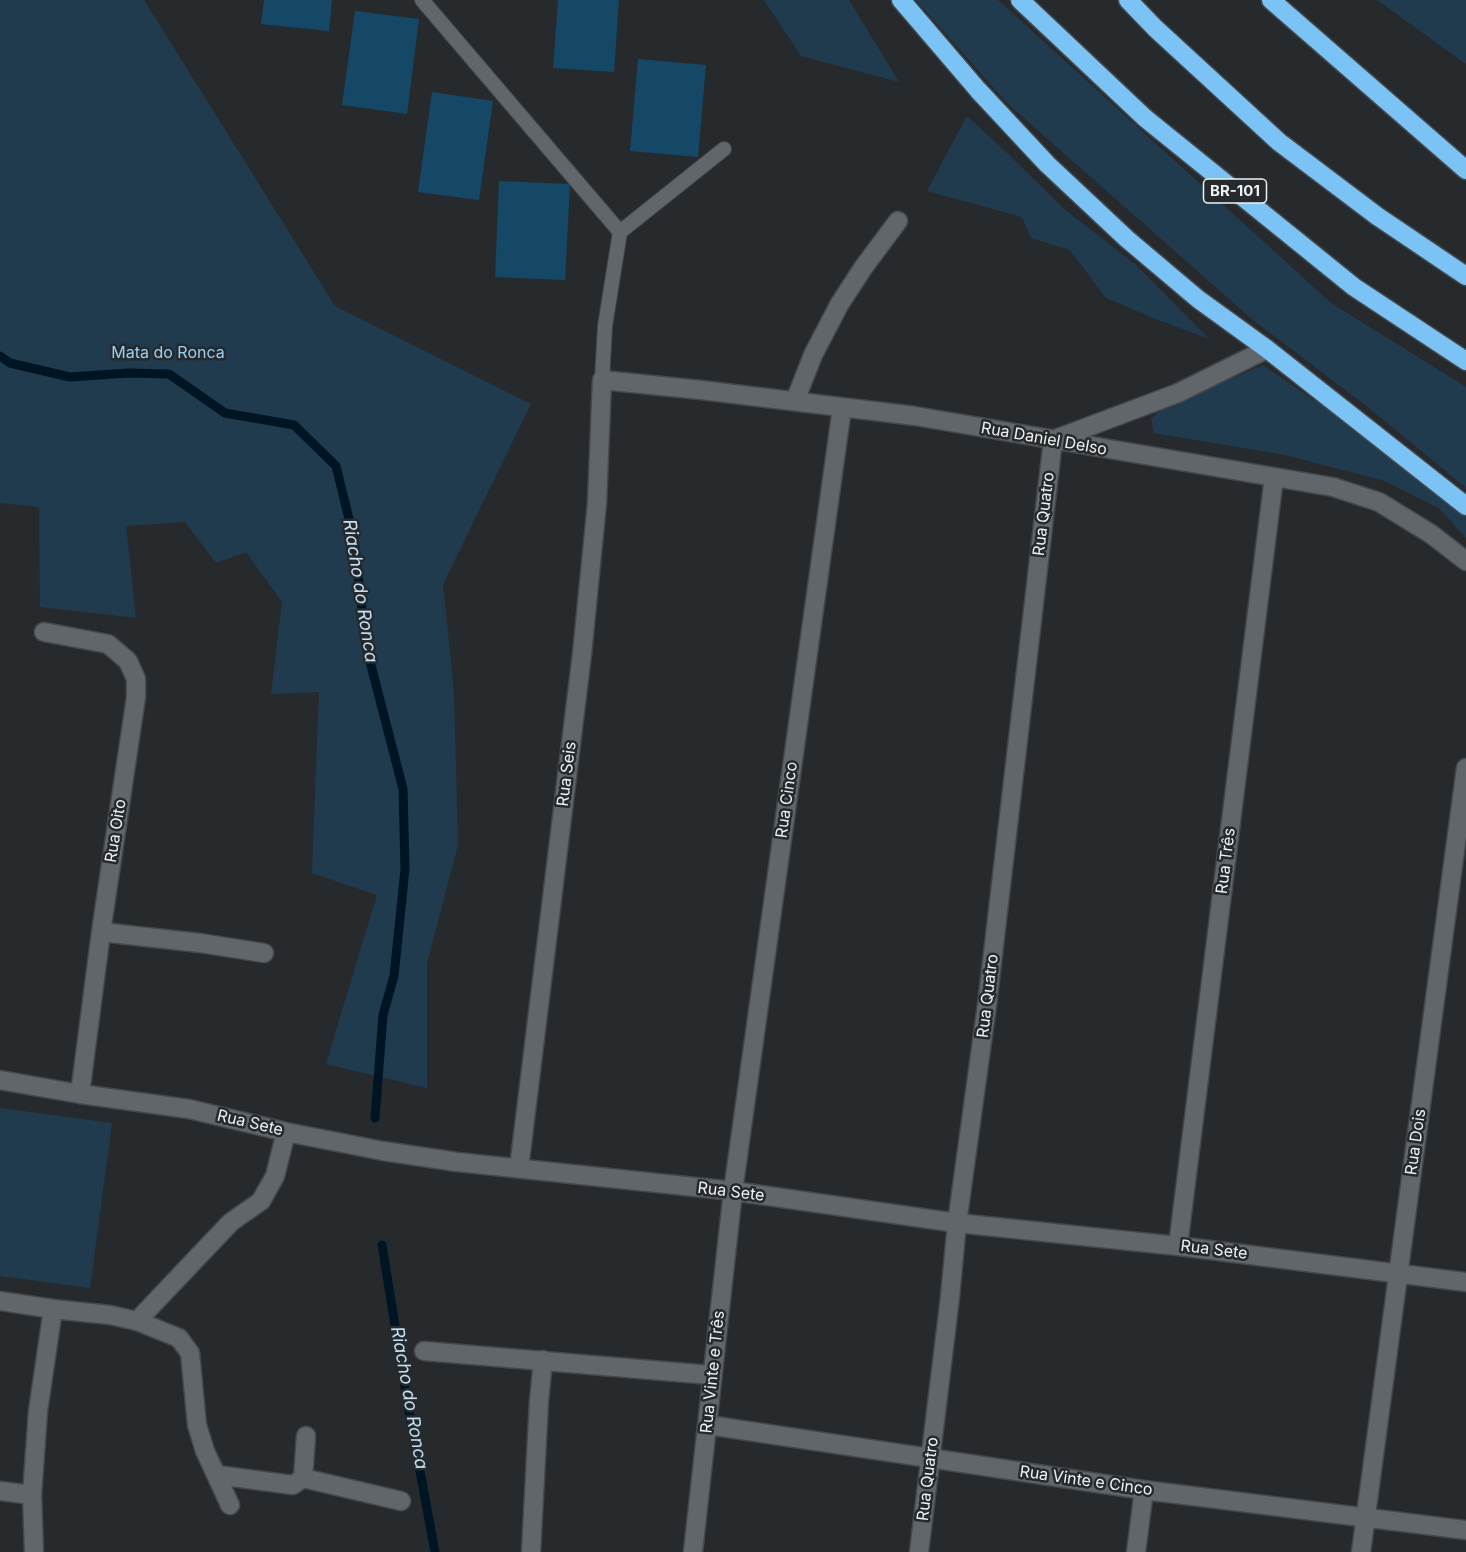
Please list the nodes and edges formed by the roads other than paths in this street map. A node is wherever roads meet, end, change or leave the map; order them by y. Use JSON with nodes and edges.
{"nodes":[{"id":1,"x":422,"y":0,"type":"edge"},
{"id":2,"x":901,"y":0,"type":"edge"},
{"id":3,"x":1020,"y":0,"type":"edge"},
{"id":4,"x":1128,"y":0,"type":"edge"},
{"id":5,"x":1270,"y":0,"type":"edge"},
{"id":6,"x":724,"y":149,"type":"dead end"},
{"id":7,"x":1466,"y":170,"type":"edge"},
{"id":8,"x":898,"y":221,"type":"dead end"},
{"id":9,"x":620,"y":231,"type":"junction"},
{"id":10,"x":1466,"y":276,"type":"edge"},
{"id":11,"x":1267,"y":349,"type":"junction"},
{"id":12,"x":1466,"y":361,"type":"edge"},
{"id":13,"x":602,"y":380,"type":"junction"},
{"id":14,"x":795,"y":401,"type":"junction"},
{"id":15,"x":842,"y":408,"type":"junction"},
{"id":16,"x":1053,"y":440,"type":"junction"},
{"id":17,"x":1274,"y":477,"type":"junction"},
{"id":18,"x":1466,"y":506,"type":"edge"},
{"id":19,"x":1466,"y":561,"type":"edge"},
{"id":20,"x":44,"y":632,"type":"dead end"},
{"id":21,"x":1466,"y":768,"type":"edge"},
{"id":22,"x":101,"y":932,"type":"junction"},
{"id":23,"x":264,"y":953,"type":"dead end"},
{"id":24,"x":0,"y":1080,"type":"edge"},
{"id":25,"x":80,"y":1094,"type":"junction"},
{"id":26,"x":286,"y":1132,"type":"junction"},
{"id":27,"x":519,"y":1168,"type":"junction"},
{"id":28,"x":733,"y":1191,"type":"junction"},
{"id":29,"x":957,"y":1223,"type":"junction"},
{"id":30,"x":1179,"y":1246,"type":"junction"},
{"id":31,"x":1398,"y":1273,"type":"junction"},
{"id":32,"x":1466,"y":1282,"type":"edge"},
{"id":33,"x":0,"y":1301,"type":"edge"},
{"id":34,"x":53,"y":1310,"type":"junction"},
{"id":35,"x":137,"y":1321,"type":"junction"},
{"id":36,"x":424,"y":1351,"type":"dead end"},
{"id":37,"x":543,"y":1360,"type":"junction"},
{"id":38,"x":711,"y":1375,"type":"junction"},
{"id":39,"x":708,"y":1425,"type":"junction"},
{"id":40,"x":306,"y":1436,"type":"dead end"},
{"id":41,"x":930,"y":1458,"type":"junction"},
{"id":42,"x":217,"y":1475,"type":"junction"},
{"id":43,"x":303,"y":1478,"type":"junction"},
{"id":44,"x":1144,"y":1490,"type":"junction"},
{"id":45,"x":0,"y":1491,"type":"edge"},
{"id":46,"x":32,"y":1495,"type":"junction"},
{"id":47,"x":401,"y":1501,"type":"dead end"},
{"id":48,"x":230,"y":1505,"type":"dead end"},
{"id":49,"x":1366,"y":1517,"type":"junction"},
{"id":50,"x":1466,"y":1530,"type":"edge"},
{"id":51,"x":34,"y":1552,"type":"edge"},
{"id":52,"x":531,"y":1552,"type":"edge"},
{"id":53,"x":693,"y":1552,"type":"edge"},
{"id":54,"x":919,"y":1552,"type":"edge"},
{"id":55,"x":1136,"y":1552,"type":"edge"},
{"id":56,"x":1361,"y":1552,"type":"edge"}],
"edges":[{"from":1,"to":9,"type":"lane"},
{"from":2,"to":11,"type":"highway"},
{"from":3,"to":12,"type":"highway","number":"BR-101"},
{"from":4,"to":10,"type":"highway"},
{"from":5,"to":7,"type":"highway"},
{"from":6,"to":9,"type":"lane"},
{"from":8,"to":14,"type":"street"},
{"from":9,"to":13,"type":"lane"},
{"from":11,"to":16,"type":"street"},
{"from":11,"to":18,"type":"highway"},
{"from":13,"to":14,"type":"street","name":"Rua Daniel Delso"},
{"from":13,"to":27,"type":"street","name":"Rua Seis"},
{"from":14,"to":15,"type":"street","name":"Rua Daniel Delso"},
{"from":15,"to":16,"type":"street","name":"Rua Daniel Delso"},
{"from":15,"to":28,"type":"street","name":"Rua Cinco"},
{"from":16,"to":17,"type":"street","name":"Rua Daniel Delso"},
{"from":16,"to":29,"type":"street","name":"Rua Quatro"},
{"from":17,"to":19,"type":"street","name":"Rua Daniel Delso"},
{"from":17,"to":30,"type":"street","name":"Rua Três"},
{"from":20,"to":22,"type":"street","name":"Rua Oito"},
{"from":21,"to":31,"type":"street","name":"Rua Dois"},
{"from":22,"to":23,"type":"street"},
{"from":22,"to":25,"type":"street","name":"Rua Oito"},
{"from":24,"to":25,"type":"street","name":"Rua Sete"},
{"from":25,"to":26,"type":"street","name":"Rua Sete"},
{"from":26,"to":27,"type":"street","name":"Rua Sete"},
{"from":26,"to":35,"type":"street"},
{"from":27,"to":28,"type":"street","name":"Rua Sete"},
{"from":28,"to":29,"type":"street","name":"Rua Sete"},
{"from":28,"to":38,"type":"street","name":"Rua Vinte e Três"},
{"from":29,"to":30,"type":"street","name":"Rua Sete"},
{"from":29,"to":41,"type":"street","name":"Rua Quatro"},
{"from":30,"to":31,"type":"street","name":"Rua Sete"},
{"from":31,"to":32,"type":"street","name":"Rua Sete"},
{"from":31,"to":49,"type":"street","name":"Rua Dois"},
{"from":33,"to":34,"type":"street"},
{"from":34,"to":35,"type":"street"},
{"from":34,"to":46,"type":"street"},
{"from":35,"to":42,"type":"street"},
{"from":36,"to":37,"type":"street"},
{"from":37,"to":38,"type":"street"},
{"from":37,"to":52,"type":"street"},
{"from":38,"to":39,"type":"street","name":"Rua Vinte e Três"},
{"from":39,"to":41,"type":"street","name":"Rua Vinte e Cinco"},
{"from":39,"to":53,"type":"street","name":"Rua Vinte e Três"},
{"from":40,"to":43,"type":"street"},
{"from":41,"to":44,"type":"street","name":"Rua Vinte e Cinco"},
{"from":41,"to":54,"type":"street","name":"Rua Quatro"},
{"from":42,"to":43,"type":"street"},
{"from":42,"to":48,"type":"street"},
{"from":43,"to":47,"type":"street"},
{"from":44,"to":49,"type":"street","name":"Rua Vinte e Cinco"},
{"from":44,"to":55,"type":"street"},
{"from":45,"to":46,"type":"street"},
{"from":46,"to":51,"type":"street"},
{"from":49,"to":50,"type":"street","name":"Rua Vinte e Cinco"},
{"from":49,"to":56,"type":"street","name":"Rua Dois"}]}
